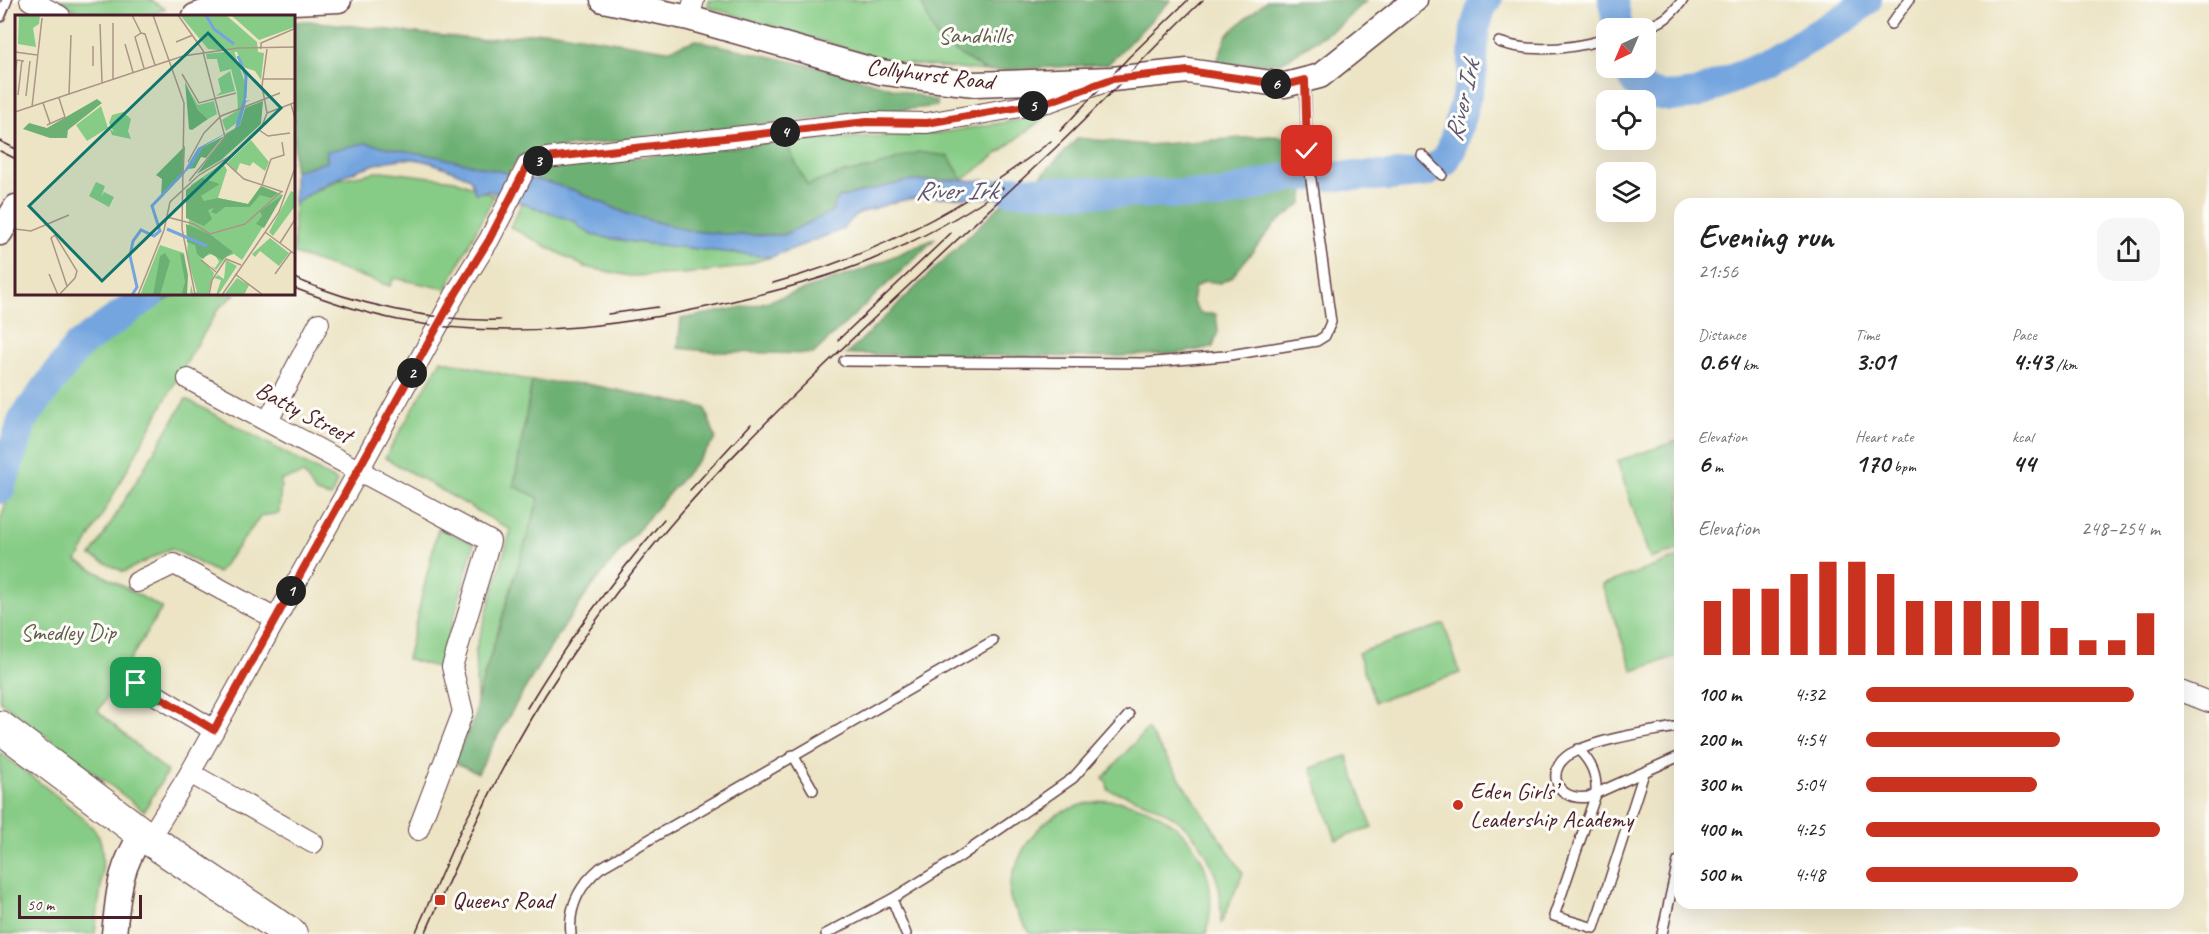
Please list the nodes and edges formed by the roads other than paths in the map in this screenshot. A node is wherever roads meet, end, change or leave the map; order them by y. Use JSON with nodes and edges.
{"nodes":[{"id":1,"x":7,"y":0,"type":"edge"},
{"id":2,"x":339,"y":0,"type":"edge"},
{"id":3,"x":603,"y":0,"type":"edge"},
{"id":4,"x":1683,"y":0,"type":"edge"},
{"id":5,"x":1910,"y":0,"type":"edge"},
{"id":6,"x":273,"y":1,"type":"edge"},
{"id":7,"x":1405,"y":3,"type":"edge"},
{"id":8,"x":692,"y":9,"type":"edge"},
{"id":9,"x":198,"y":15,"type":"edge"},
{"id":10,"x":0,"y":17,"type":"edge"},
{"id":11,"x":1656,"y":24,"type":"edge"},
{"id":12,"x":1891,"y":24,"type":"dead end"},
{"id":13,"x":1498,"y":42,"type":"dead end"},
{"id":14,"x":1596,"y":42,"type":"edge"},
{"id":15,"x":1112,"y":79,"type":"junction"},
{"id":16,"x":1305,"y":80,"type":"junction"},
{"id":17,"x":1422,"y":155,"type":"dead end"},
{"id":18,"x":1442,"y":175,"type":"dead end"},
{"id":19,"x":15,"y":209,"type":"edge"},
{"id":20,"x":0,"y":233,"type":"edge"},
{"id":21,"x":319,"y":323,"type":"dead end"},
{"id":22,"x":843,"y":361,"type":"dead end"},
{"id":23,"x":189,"y":378,"type":"dead end"},
{"id":24,"x":268,"y":421,"type":"junction"},
{"id":25,"x":359,"y":470,"type":"junction"},
{"id":26,"x":137,"y":582,"type":"dead end"},
{"id":27,"x":276,"y":619,"type":"junction"},
{"id":28,"x":993,"y":641,"type":"dead end"},
{"id":29,"x":136,"y":683,"type":"dead end"},
{"id":30,"x":2184,"y":692,"type":"edge"},
{"id":31,"x":2209,"y":702,"type":"edge"},
{"id":32,"x":1129,"y":715,"type":"dead end"},
{"id":33,"x":0,"y":727,"type":"edge"},
{"id":34,"x":1674,"y":727,"type":"edge"},
{"id":35,"x":214,"y":730,"type":"junction"},
{"id":36,"x":1578,"y":749,"type":"junction"},
{"id":37,"x":793,"y":755,"type":"junction"},
{"id":38,"x":1674,"y":759,"type":"edge"},
{"id":39,"x":189,"y":772,"type":"junction"},
{"id":40,"x":1644,"y":773,"type":"junction"},
{"id":41,"x":813,"y":790,"type":"dead end"},
{"id":42,"x":1596,"y":794,"type":"junction"},
{"id":43,"x":418,"y":830,"type":"dead end"},
{"id":44,"x":146,"y":836,"type":"junction"},
{"id":45,"x":313,"y":843,"type":"dead end"},
{"id":46,"x":1674,"y":879,"type":"edge"},
{"id":47,"x":892,"y":899,"type":"junction"},
{"id":48,"x":114,"y":934,"type":"edge"},
{"id":49,"x":291,"y":934,"type":"edge"},
{"id":50,"x":571,"y":934,"type":"edge"},
{"id":51,"x":826,"y":934,"type":"edge"},
{"id":52,"x":906,"y":934,"type":"edge"},
{"id":53,"x":1662,"y":934,"type":"edge"}],
"edges":[{"from":1,"to":10,"type":"lane"},
{"from":2,"to":6,"type":"street"},
{"from":3,"to":8,"type":"street","name":"Collyhurst Road"},
{"from":4,"to":11,"type":"lane"},
{"from":5,"to":12,"type":"lane"},
{"from":6,"to":9,"type":"street"},
{"from":7,"to":16,"type":"street","name":"Collyhurst Road"},
{"from":8,"to":15,"type":"street","name":"Collyhurst Road"},
{"from":13,"to":14,"type":"lane"},
{"from":15,"to":16,"type":"street","name":"Collyhurst Road"},
{"from":15,"to":25,"type":"street"},
{"from":16,"to":22,"type":"lane"},
{"from":17,"to":18,"type":"lane"},
{"from":19,"to":20,"type":"street"},
{"from":21,"to":24,"type":"street"},
{"from":23,"to":24,"type":"street","name":"Batty Street"},
{"from":24,"to":25,"type":"street","name":"Batty Street"},
{"from":25,"to":27,"type":"street"},
{"from":25,"to":43,"type":"street","name":"Batty Street"},
{"from":26,"to":27,"type":"street"},
{"from":27,"to":35,"type":"street"},
{"from":28,"to":37,"type":"lane"},
{"from":29,"to":35,"type":"street"},
{"from":30,"to":31,"type":"street"},
{"from":32,"to":47,"type":"lane"},
{"from":33,"to":44,"type":"highway"},
{"from":34,"to":36,"type":"lane"},
{"from":35,"to":39,"type":"street"},
{"from":36,"to":42,"type":"lane"},
{"from":36,"to":42,"type":"lane"},
{"from":37,"to":41,"type":"lane"},
{"from":37,"to":50,"type":"lane"},
{"from":38,"to":40,"type":"lane"},
{"from":39,"to":44,"type":"street"},
{"from":39,"to":45,"type":"street"},
{"from":40,"to":42,"type":"lane"},
{"from":40,"to":42,"type":"lane"},
{"from":44,"to":48,"type":"street"},
{"from":44,"to":49,"type":"highway"},
{"from":46,"to":53,"type":"lane"},
{"from":47,"to":51,"type":"lane"},
{"from":47,"to":52,"type":"lane"}]}
